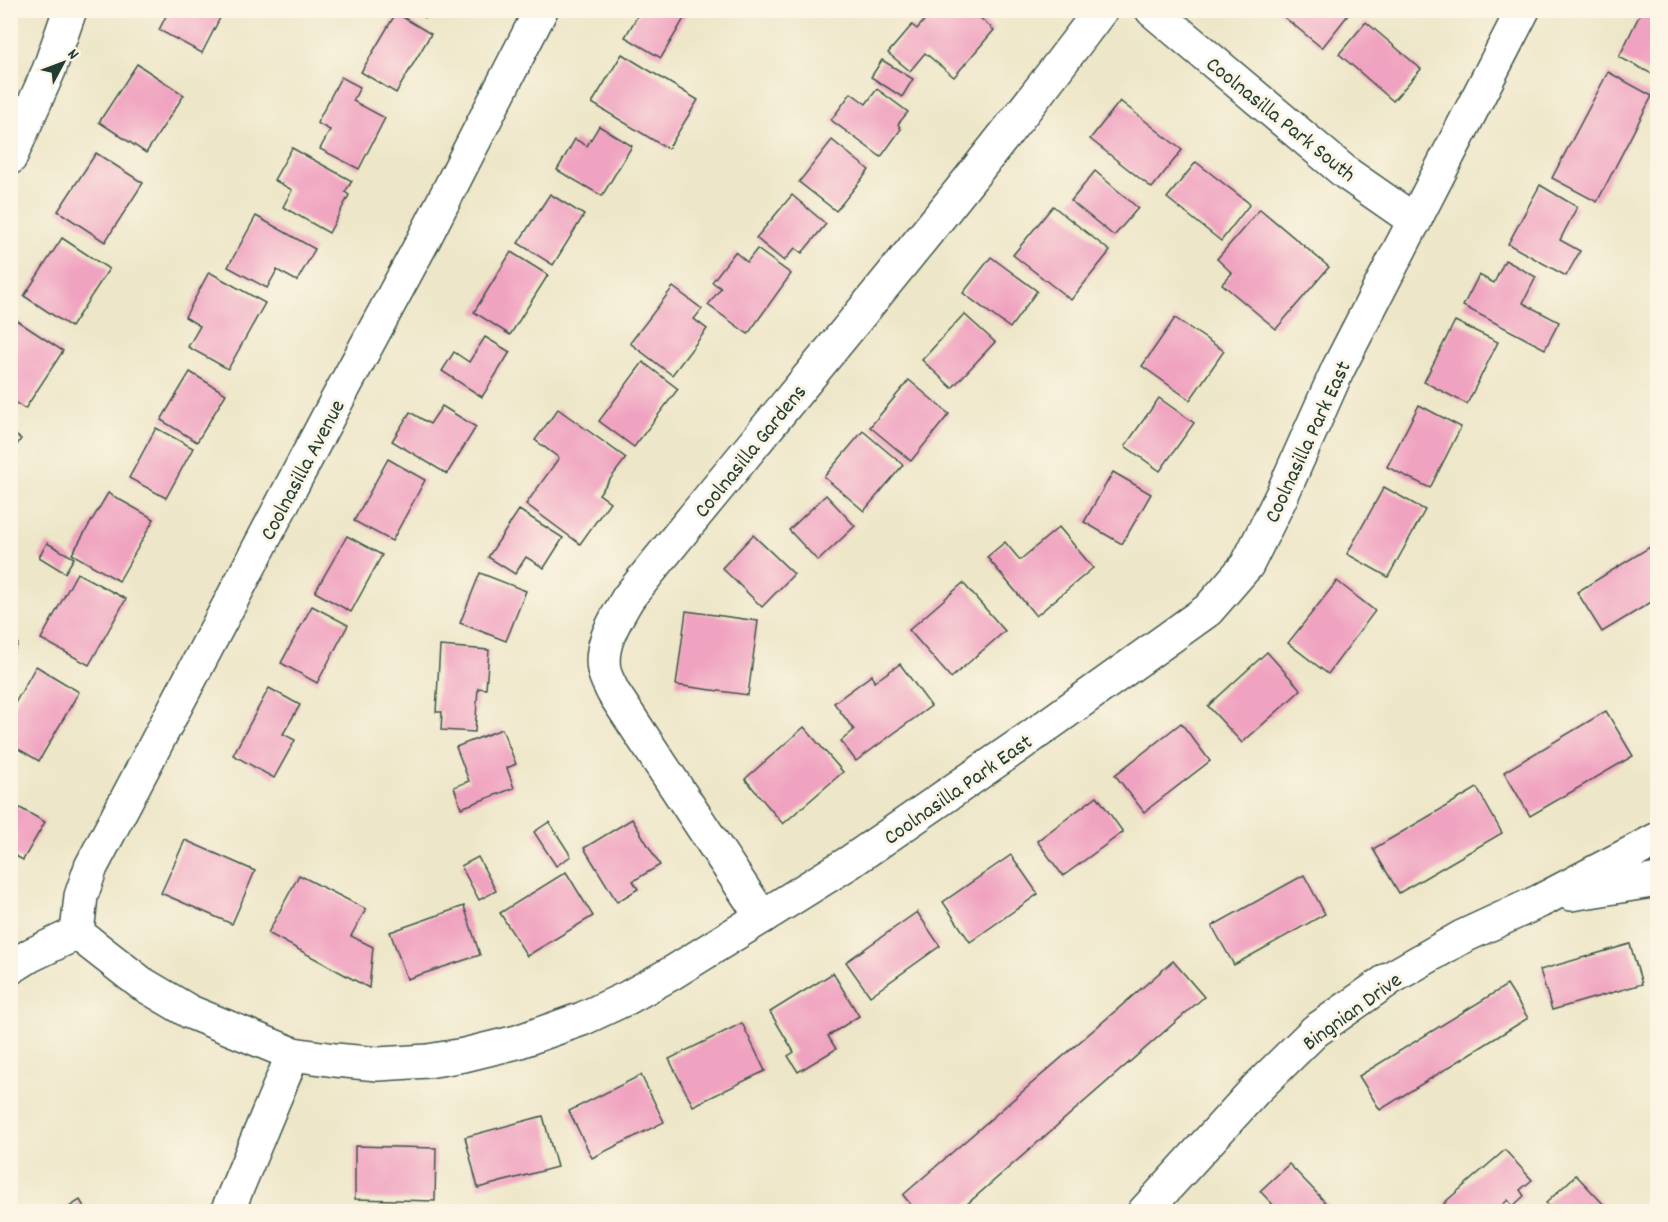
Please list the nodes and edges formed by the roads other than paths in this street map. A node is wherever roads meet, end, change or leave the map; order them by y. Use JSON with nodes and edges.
{"nodes":[{"id":1,"x":70,"y":10,"type":"edge"},
{"id":2,"x":541,"y":10,"type":"edge"},
{"id":3,"x":1101,"y":10,"type":"edge"},
{"id":4,"x":1152,"y":10,"type":"edge"},
{"id":5,"x":1523,"y":10,"type":"edge"},
{"id":6,"x":10,"y":158,"type":"edge"},
{"id":7,"x":1415,"y":221,"type":"junction"},
{"id":8,"x":1658,"y":838,"type":"edge"},
{"id":9,"x":1658,"y":880,"type":"edge"},
{"id":10,"x":1540,"y":901,"type":"junction"},
{"id":11,"x":762,"y":917,"type":"junction"},
{"id":12,"x":77,"y":933,"type":"junction"},
{"id":13,"x":10,"y":968,"type":"edge"},
{"id":14,"x":293,"y":1054,"type":"junction"},
{"id":15,"x":1160,"y":1206,"type":"edge"},
{"id":16,"x":228,"y":1212,"type":"edge"}],
"edges":[{"from":1,"to":6,"type":"street"},
{"from":2,"to":12,"type":"street","name":"Coolnasilla Avenue"},
{"from":3,"to":11,"type":"street","name":"Coolnasilla Gardens"},
{"from":4,"to":7,"type":"street","name":"Coolnasilla Park South"},
{"from":5,"to":7,"type":"street","name":"Coolnasilla Park East"},
{"from":7,"to":11,"type":"street","name":"Coolnasilla Park East"},
{"from":8,"to":10,"type":"street","name":"Bingnian Drive"},
{"from":9,"to":10,"type":"street","name":"Bingnian Drive"},
{"from":10,"to":15,"type":"street","name":"Bingnian Drive"},
{"from":11,"to":14,"type":"street","name":"Coolnasilla Park East"},
{"from":12,"to":13,"type":"street"},
{"from":12,"to":14,"type":"street","name":"Coolnasilla Park East"},
{"from":14,"to":16,"type":"street"}]}
